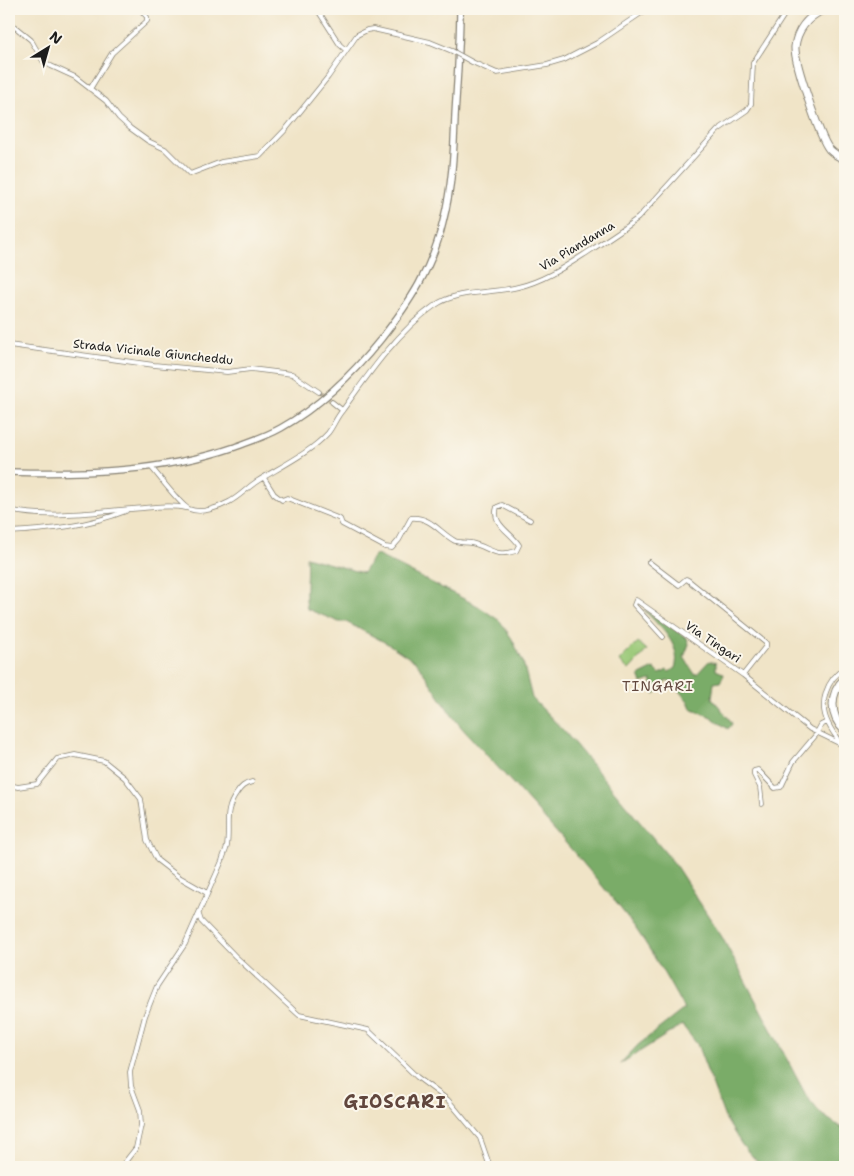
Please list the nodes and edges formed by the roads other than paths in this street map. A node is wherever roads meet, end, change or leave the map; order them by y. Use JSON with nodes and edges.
{"nodes":[{"id":1,"x":140,"y":9,"type":"edge"},
{"id":2,"x":317,"y":9,"type":"edge"},
{"id":3,"x":460,"y":9,"type":"edge"},
{"id":4,"x":647,"y":9,"type":"edge"},
{"id":5,"x":788,"y":9,"type":"edge"},
{"id":6,"x":824,"y":9,"type":"edge"},
{"id":7,"x":9,"y":22,"type":"edge"},
{"id":8,"x":346,"y":50,"type":"junction"},
{"id":9,"x":90,"y":89,"type":"junction"},
{"id":10,"x":845,"y":159,"type":"edge"},
{"id":11,"x":9,"y":345,"type":"edge"},
{"id":12,"x":319,"y":392,"type":"tunnel mouth"},
{"id":13,"x":332,"y":402,"type":"tunnel mouth"},
{"id":14,"x":342,"y":410,"type":"junction"},
{"id":15,"x":150,"y":467,"type":"junction"},
{"id":16,"x":9,"y":472,"type":"edge"},
{"id":17,"x":264,"y":478,"type":"junction"},
{"id":18,"x":187,"y":508,"type":"junction"},
{"id":19,"x":130,"y":509,"type":"junction"},
{"id":20,"x":9,"y":510,"type":"edge"},
{"id":21,"x":530,"y":520,"type":"dead end"},
{"id":22,"x":9,"y":532,"type":"edge"},
{"id":23,"x":649,"y":562,"type":"dead end"},
{"id":24,"x":663,"y":637,"type":"dead end"},
{"id":25,"x":845,"y":668,"type":"edge"},
{"id":26,"x":743,"y":675,"type":"junction"},
{"id":27,"x":845,"y":678,"type":"edge"},
{"id":28,"x":827,"y":722,"type":"junction"},
{"id":29,"x":845,"y":731,"type":"edge"},
{"id":30,"x":816,"y":732,"type":"junction"},
{"id":31,"x":840,"y":743,"type":"junction"},
{"id":32,"x":845,"y":746,"type":"edge"},
{"id":33,"x":252,"y":782,"type":"dead end"},
{"id":34,"x":9,"y":785,"type":"edge"},
{"id":35,"x":762,"y":804,"type":"dead end"},
{"id":36,"x":207,"y":893,"type":"junction"},
{"id":37,"x":199,"y":915,"type":"junction"},
{"id":38,"x":121,"y":1167,"type":"edge"},
{"id":39,"x":490,"y":1167,"type":"edge"}],
"edges":[{"from":1,"to":9,"type":"street"},
{"from":2,"to":8,"type":"street"},
{"from":3,"to":15,"type":"main road"},
{"from":4,"to":8,"type":"street","bridge":true},
{"from":5,"to":14,"type":"street","name":"Via Piandanna"},
{"from":6,"to":10,"type":"highway"},
{"from":7,"to":9,"type":"street"},
{"from":8,"to":9,"type":"street"},
{"from":11,"to":12,"type":"street","name":"Strada Vicinale Giuncheddu"},
{"from":13,"to":14,"type":"street"},
{"from":14,"to":17,"type":"street","name":"Via Piandanna"},
{"from":15,"to":16,"type":"main road"},
{"from":15,"to":18,"type":"street"},
{"from":17,"to":18,"type":"street","name":"Via Piandanna"},
{"from":17,"to":21,"type":"street"},
{"from":18,"to":19,"type":"street","name":"Via Piandanna"},
{"from":19,"to":20,"type":"street","name":"Via Piandanna"},
{"from":19,"to":22,"type":"street"},
{"from":23,"to":26,"type":"street"},
{"from":24,"to":26,"type":"street","name":"Via Tingari"},
{"from":25,"to":28,"type":"street"},
{"from":26,"to":30,"type":"street","name":"Via Tingari"},
{"from":27,"to":29,"type":"highway"},
{"from":28,"to":30,"type":"street"},
{"from":28,"to":31,"type":"street","name":"Via Tingari"},
{"from":30,"to":31,"type":"street","name":"Via Tingari"},
{"from":30,"to":35,"type":"street"},
{"from":31,"to":32,"type":"street","name":"Via Tingari"},
{"from":33,"to":36,"type":"street"},
{"from":34,"to":36,"type":"street"},
{"from":36,"to":37,"type":"street"},
{"from":37,"to":38,"type":"street"},
{"from":37,"to":39,"type":"street"}]}
